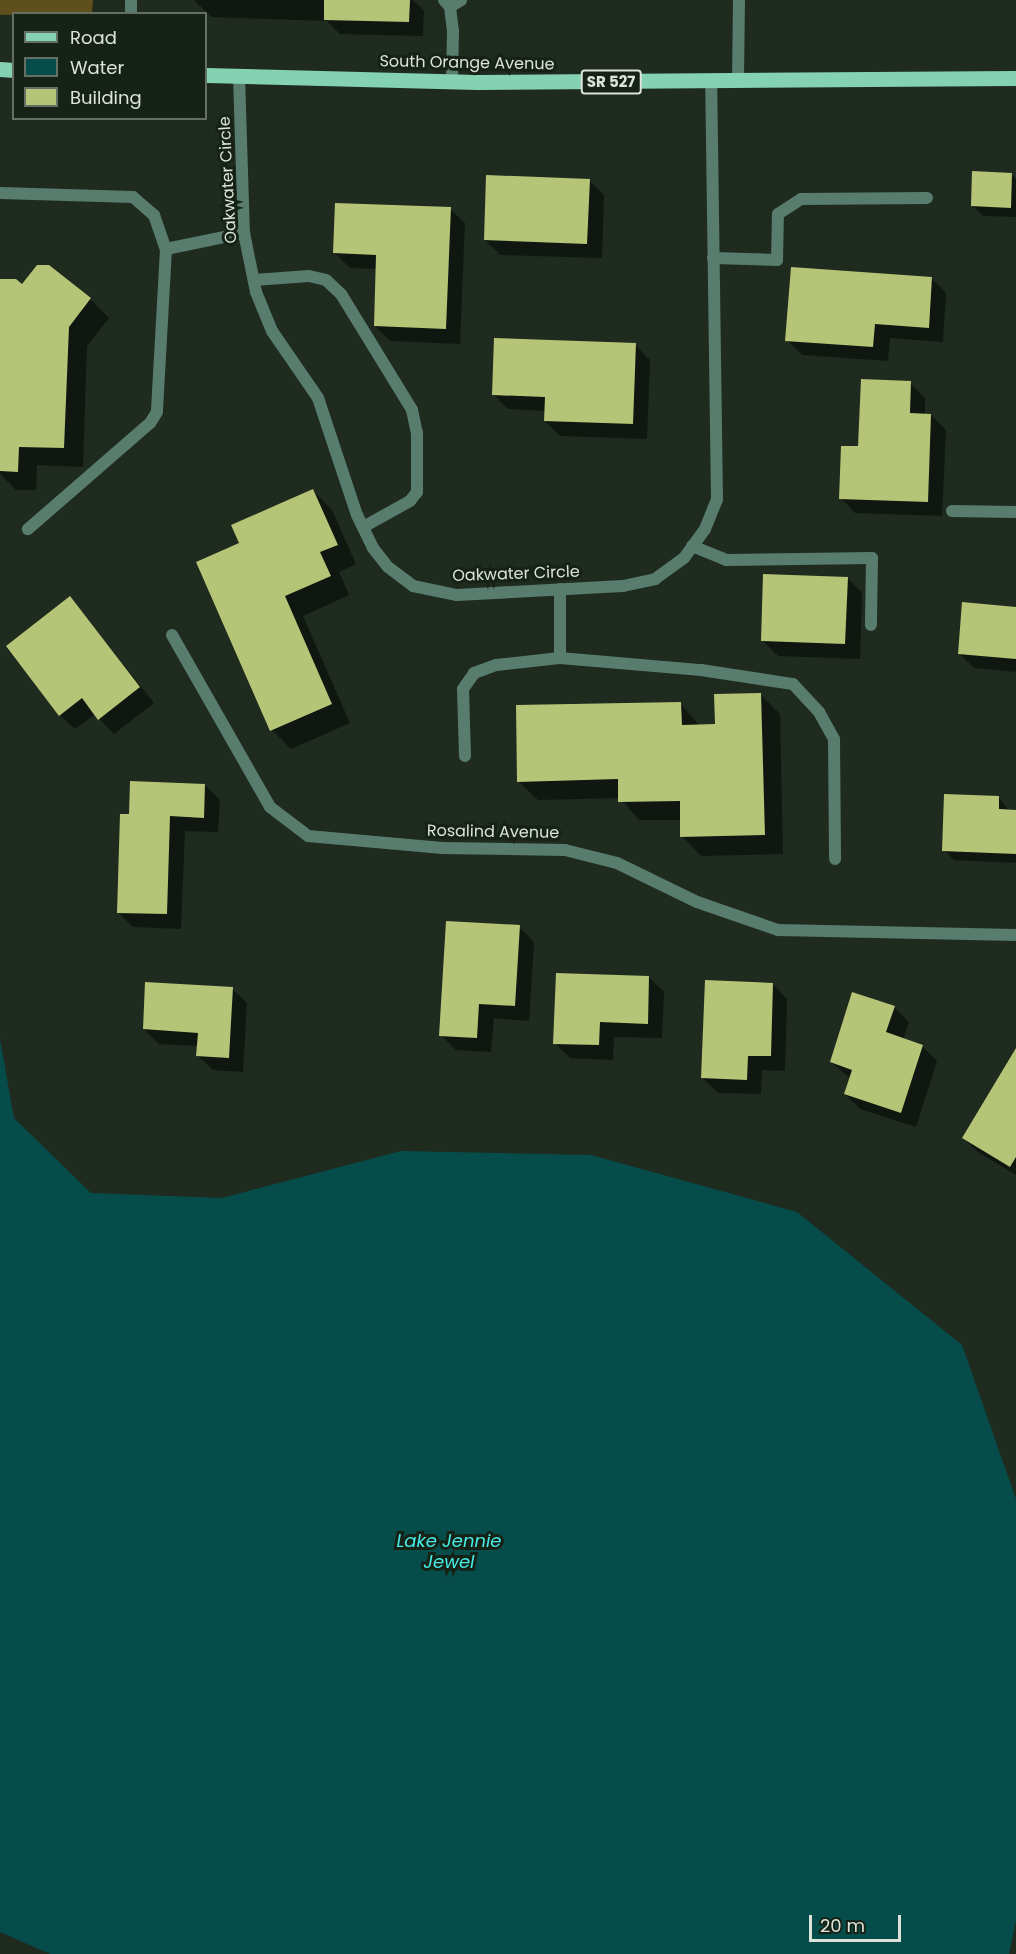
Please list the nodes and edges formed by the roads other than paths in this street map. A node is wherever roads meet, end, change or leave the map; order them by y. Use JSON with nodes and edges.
{"nodes":[{"id":1,"x":739,"y":0,"type":"edge"},
{"id":2,"x":452,"y":2,"type":"edge"},
{"id":3,"x":207,"y":75,"type":"edge"},
{"id":4,"x":239,"y":76,"type":"junction"},
{"id":5,"x":1016,"y":78,"type":"edge"},
{"id":6,"x":452,"y":81,"type":"junction"},
{"id":7,"x":711,"y":81,"type":"junction"},
{"id":8,"x":738,"y":81,"type":"junction"},
{"id":9,"x":0,"y":193,"type":"edge"},
{"id":10,"x":927,"y":198,"type":"dead end"},
{"id":11,"x":244,"y":233,"type":"junction"},
{"id":12,"x":166,"y":249,"type":"junction"},
{"id":13,"x":713,"y":258,"type":"junction"},
{"id":14,"x":254,"y":280,"type":"junction"},
{"id":15,"x":952,"y":511,"type":"dead end"},
{"id":16,"x":1016,"y":512,"type":"edge"},
{"id":17,"x":363,"y":527,"type":"junction"},
{"id":18,"x":28,"y":529,"type":"dead end"},
{"id":19,"x":693,"y":546,"type":"junction"},
{"id":20,"x":560,"y":589,"type":"junction"},
{"id":21,"x":871,"y":626,"type":"dead end"},
{"id":22,"x":172,"y":635,"type":"dead end"},
{"id":23,"x":560,"y":658,"type":"junction"},
{"id":24,"x":465,"y":756,"type":"dead end"},
{"id":25,"x":835,"y":859,"type":"dead end"},
{"id":26,"x":1016,"y":935,"type":"edge"}],
"edges":[{"from":1,"to":8,"type":"street"},
{"from":2,"to":6,"type":"street"},
{"from":3,"to":4,"type":"main road","name":"South Orange Avenue","number":"SR 527"},
{"from":4,"to":6,"type":"main road","name":"South Orange Avenue","number":"SR 527"},
{"from":4,"to":11,"type":"street","name":"Oakwater Circle"},
{"from":5,"to":8,"type":"main road","name":"South Orange Avenue","number":"SR 527"},
{"from":6,"to":7,"type":"main road","name":"South Orange Avenue","number":"SR 527"},
{"from":7,"to":8,"type":"main road","name":"South Orange Avenue","number":"SR 527"},
{"from":7,"to":13,"type":"street","name":"Oakwater Circle"},
{"from":9,"to":12,"type":"street"},
{"from":10,"to":13,"type":"street"},
{"from":11,"to":12,"type":"street"},
{"from":11,"to":14,"type":"street","name":"Oakwater Circle"},
{"from":12,"to":18,"type":"street"},
{"from":13,"to":19,"type":"street","name":"Oakwater Circle"},
{"from":14,"to":17,"type":"street","name":"Oakwater Circle"},
{"from":14,"to":17,"type":"street"},
{"from":15,"to":16,"type":"street"},
{"from":17,"to":20,"type":"street","name":"Oakwater Circle"},
{"from":19,"to":20,"type":"street","name":"Oakwater Circle"},
{"from":19,"to":21,"type":"street"},
{"from":20,"to":23,"type":"street"},
{"from":22,"to":26,"type":"street","name":"Rosalind Avenue"},
{"from":23,"to":24,"type":"street"},
{"from":23,"to":25,"type":"street"}]}
